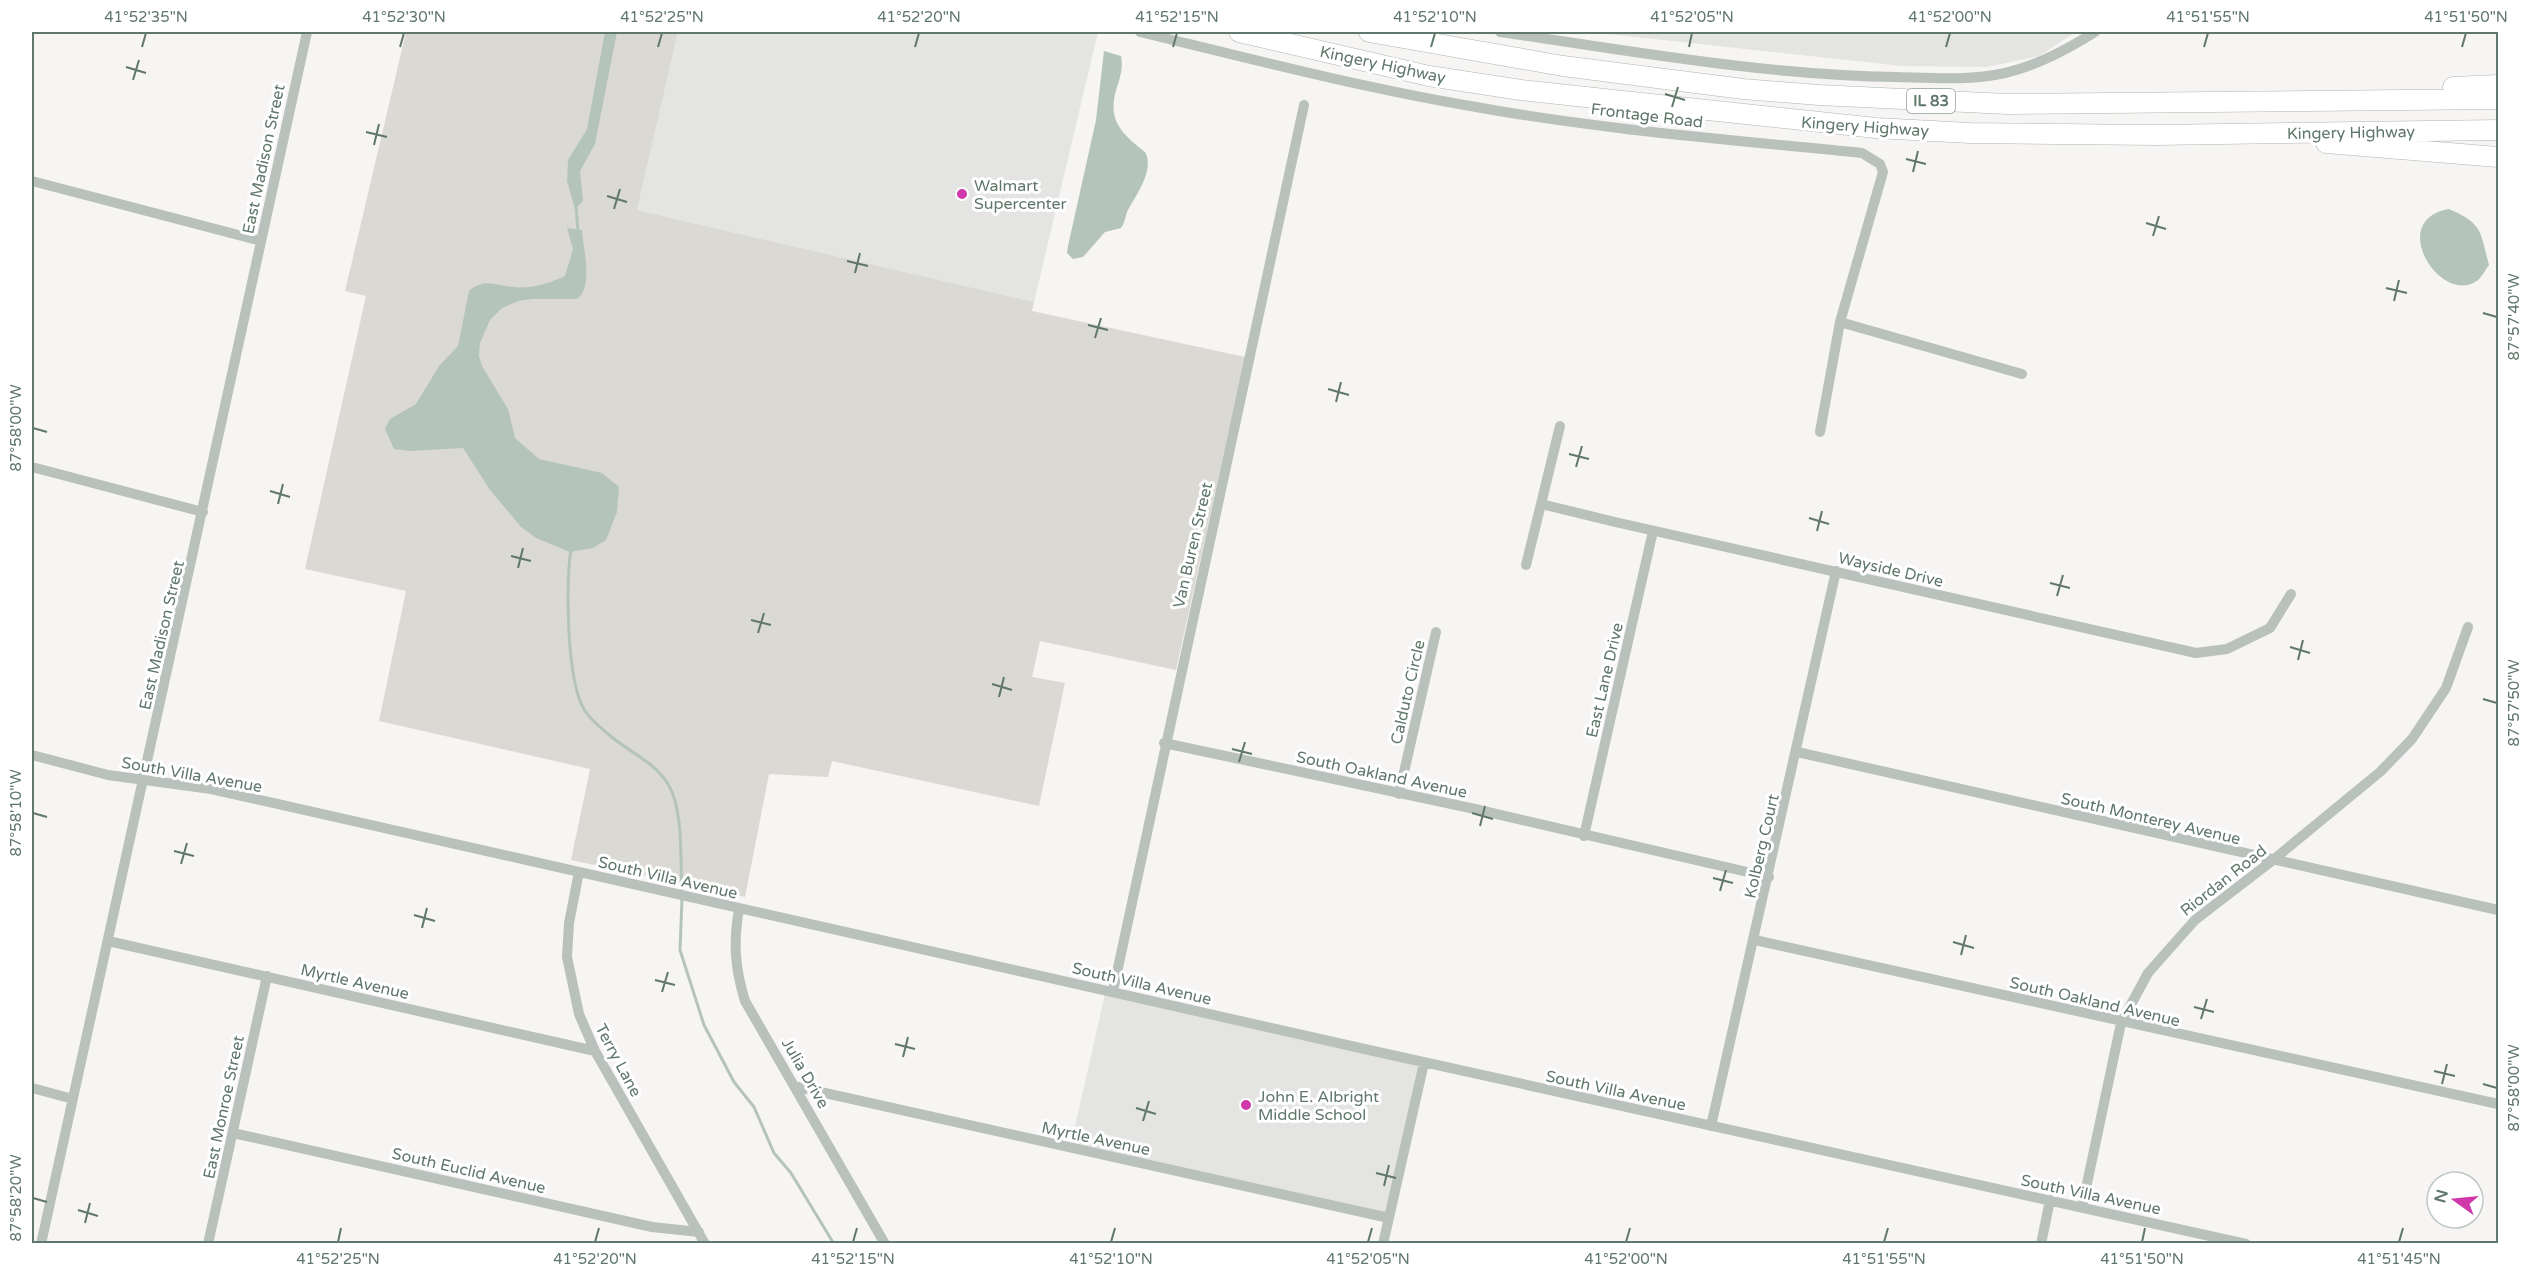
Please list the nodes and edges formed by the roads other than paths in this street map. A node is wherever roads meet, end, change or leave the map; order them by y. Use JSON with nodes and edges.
{"nodes":[{"id":1,"x":307,"y":32,"type":"edge"},
{"id":2,"x":1140,"y":32,"type":"edge"},
{"id":3,"x":1239,"y":32,"type":"edge"},
{"id":4,"x":1369,"y":32,"type":"edge"},
{"id":5,"x":1500,"y":32,"type":"edge"},
{"id":6,"x":2095,"y":32,"type":"edge"},
{"id":7,"x":2499,"y":85,"type":"edge"},
{"id":8,"x":2499,"y":99,"type":"edge"},
{"id":9,"x":2309,"y":103,"type":"junction"},
{"id":10,"x":1304,"y":105,"type":"dead end"},
{"id":11,"x":2499,"y":130,"type":"edge"},
{"id":12,"x":2156,"y":135,"type":"junction"},
{"id":13,"x":2499,"y":157,"type":"edge"},
{"id":14,"x":32,"y":181,"type":"edge"},
{"id":15,"x":261,"y":241,"type":"junction"},
{"id":16,"x":1840,"y":322,"type":"junction"},
{"id":17,"x":2022,"y":374,"type":"dead end"},
{"id":18,"x":1560,"y":426,"type":"dead end"},
{"id":19,"x":1820,"y":432,"type":"dead end"},
{"id":20,"x":32,"y":467,"type":"edge"},
{"id":21,"x":1541,"y":504,"type":"junction"},
{"id":22,"x":203,"y":512,"type":"junction"},
{"id":23,"x":1653,"y":531,"type":"junction"},
{"id":24,"x":1526,"y":565,"type":"dead end"},
{"id":25,"x":1836,"y":571,"type":"junction"},
{"id":26,"x":2291,"y":594,"type":"dead end"},
{"id":27,"x":2468,"y":627,"type":"dead end"},
{"id":28,"x":1436,"y":632,"type":"dead end"},
{"id":29,"x":1164,"y":742,"type":"junction"},
{"id":30,"x":1797,"y":752,"type":"junction"},
{"id":31,"x":32,"y":755,"type":"edge"},
{"id":32,"x":144,"y":779,"type":"junction"},
{"id":33,"x":1399,"y":794,"type":"junction"},
{"id":34,"x":1584,"y":836,"type":"junction"},
{"id":35,"x":2273,"y":860,"type":"junction"},
{"id":36,"x":579,"y":872,"type":"junction"},
{"id":37,"x":1769,"y":878,"type":"junction"},
{"id":38,"x":739,"y":909,"type":"junction"},
{"id":39,"x":2499,"y":910,"type":"edge"},
{"id":40,"x":1755,"y":940,"type":"junction"},
{"id":41,"x":108,"y":941,"type":"junction"},
{"id":42,"x":267,"y":976,"type":"junction"},
{"id":43,"x":1113,"y":991,"type":"junction"},
{"id":44,"x":2121,"y":1023,"type":"junction"},
{"id":45,"x":595,"y":1051,"type":"junction"},
{"id":46,"x":1424,"y":1063,"type":"junction"},
{"id":47,"x":798,"y":1087,"type":"junction"},
{"id":48,"x":32,"y":1088,"type":"edge"},
{"id":49,"x":73,"y":1099,"type":"junction"},
{"id":50,"x":2499,"y":1104,"type":"edge"},
{"id":51,"x":1711,"y":1126,"type":"junction"},
{"id":52,"x":233,"y":1133,"type":"junction"},
{"id":53,"x":2050,"y":1200,"type":"junction"},
{"id":54,"x":2082,"y":1207,"type":"junction"},
{"id":55,"x":1389,"y":1218,"type":"junction"},
{"id":56,"x":699,"y":1232,"type":"junction"},
{"id":57,"x":41,"y":1244,"type":"edge"},
{"id":58,"x":208,"y":1244,"type":"edge"},
{"id":59,"x":705,"y":1244,"type":"edge"},
{"id":60,"x":885,"y":1244,"type":"edge"},
{"id":61,"x":1383,"y":1244,"type":"edge"},
{"id":62,"x":2041,"y":1244,"type":"edge"},
{"id":63,"x":2246,"y":1244,"type":"edge"}],
"edges":[{"from":1,"to":15,"type":"street","name":"East Madison Street"},
{"from":2,"to":16,"type":"street","name":"Frontage Road"},
{"from":3,"to":12,"type":"highway","name":"Kingery Highway","number":"IL 83"},
{"from":4,"to":9,"type":"highway","name":"Kingery Highway","number":"IL 83"},
{"from":5,"to":6,"type":"street"},
{"from":7,"to":9,"type":"highway"},
{"from":8,"to":9,"type":"highway","name":"Kingery Highway","number":"IL 83"},
{"from":10,"to":29,"type":"street","name":"Van Buren Street"},
{"from":11,"to":12,"type":"highway","name":"Kingery Highway","number":"IL 83"},
{"from":12,"to":13,"type":"highway"},
{"from":14,"to":15,"type":"street"},
{"from":15,"to":22,"type":"street","name":"East Madison Street"},
{"from":16,"to":17,"type":"street"},
{"from":16,"to":19,"type":"street","name":"Frontage Road"},
{"from":18,"to":21,"type":"street"},
{"from":20,"to":22,"type":"street"},
{"from":21,"to":23,"type":"street","name":"Wayside Drive"},
{"from":21,"to":24,"type":"street"},
{"from":22,"to":32,"type":"street","name":"East Madison Street"},
{"from":23,"to":25,"type":"street","name":"Wayside Drive"},
{"from":23,"to":34,"type":"street","name":"East Lane Drive"},
{"from":25,"to":26,"type":"street","name":"Wayside Drive"},
{"from":25,"to":30,"type":"street","name":"Kolberg Court"},
{"from":27,"to":35,"type":"street","name":"Riordan Road"},
{"from":28,"to":33,"type":"street","name":"Calduto Circle"},
{"from":29,"to":33,"type":"street","name":"South Oakland Avenue"},
{"from":29,"to":43,"type":"street","name":"Van Buren Street"},
{"from":30,"to":35,"type":"street","name":"South Monterey Avenue"},
{"from":30,"to":37,"type":"street","name":"Kolberg Court"},
{"from":31,"to":32,"type":"street","name":"South Villa Avenue"},
{"from":32,"to":36,"type":"street","name":"South Villa Avenue"},
{"from":32,"to":41,"type":"street","name":"East Madison Street"},
{"from":33,"to":34,"type":"street","name":"South Oakland Avenue"},
{"from":34,"to":37,"type":"street","name":"South Oakland Avenue"},
{"from":35,"to":39,"type":"street","name":"South Monterey Avenue"},
{"from":35,"to":44,"type":"street","name":"Riordan Road"},
{"from":36,"to":38,"type":"street","name":"South Villa Avenue"},
{"from":36,"to":45,"type":"street","name":"Terry Lane"},
{"from":37,"to":40,"type":"street","name":"Kolberg Court"},
{"from":38,"to":43,"type":"street","name":"South Villa Avenue"},
{"from":38,"to":47,"type":"street","name":"Julia Drive"},
{"from":40,"to":44,"type":"street","name":"South Oakland Avenue"},
{"from":40,"to":51,"type":"street","name":"Kolberg Court"},
{"from":41,"to":42,"type":"street","name":"Myrtle Avenue"},
{"from":41,"to":49,"type":"street","name":"East Madison Street"},
{"from":42,"to":45,"type":"street","name":"Myrtle Avenue"},
{"from":42,"to":52,"type":"street","name":"East Monroe Street"},
{"from":43,"to":46,"type":"street","name":"South Villa Avenue"},
{"from":44,"to":50,"type":"street","name":"South Oakland Avenue"},
{"from":44,"to":54,"type":"street","name":"Riordan Road"},
{"from":45,"to":56,"type":"street","name":"Terry Lane"},
{"from":46,"to":51,"type":"street","name":"South Villa Avenue"},
{"from":46,"to":55,"type":"street"},
{"from":47,"to":55,"type":"street","name":"Myrtle Avenue"},
{"from":47,"to":60,"type":"street","name":"Julia Drive"},
{"from":48,"to":49,"type":"street"},
{"from":49,"to":57,"type":"street","name":"East Madison Street"},
{"from":51,"to":53,"type":"street","name":"South Villa Avenue"},
{"from":52,"to":56,"type":"street","name":"South Euclid Avenue"},
{"from":52,"to":58,"type":"street","name":"East Monroe Street"},
{"from":53,"to":54,"type":"street","name":"South Villa Avenue"},
{"from":53,"to":62,"type":"street"},
{"from":54,"to":63,"type":"street","name":"South Villa Avenue"},
{"from":55,"to":61,"type":"street"},
{"from":56,"to":59,"type":"street","name":"Terry Lane"}]}
